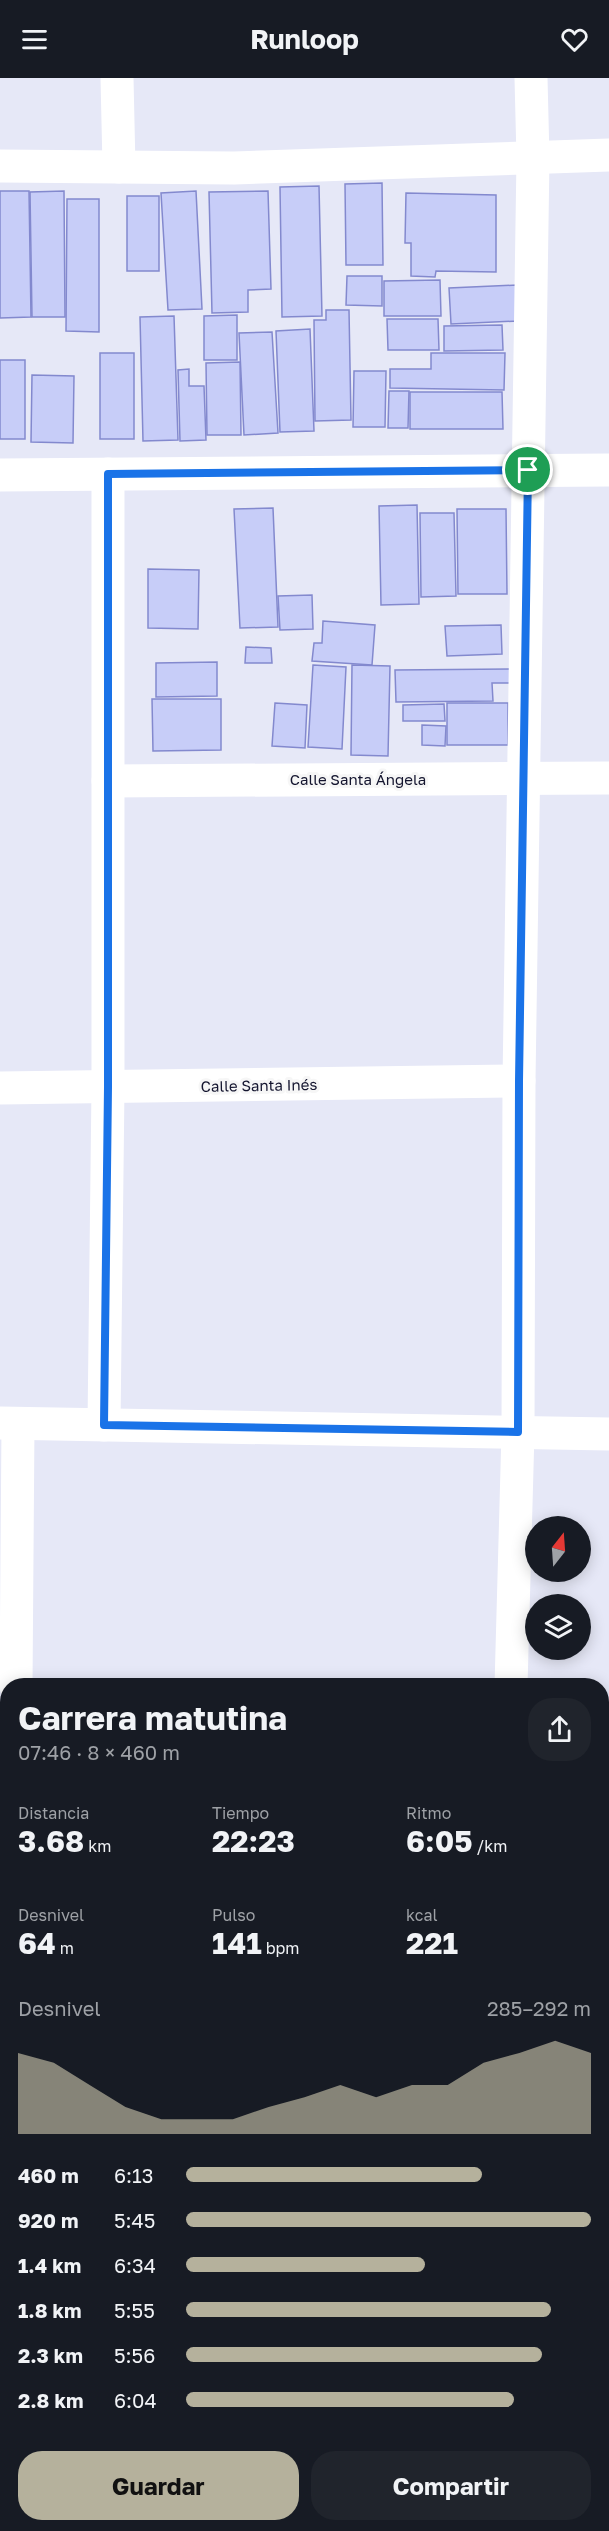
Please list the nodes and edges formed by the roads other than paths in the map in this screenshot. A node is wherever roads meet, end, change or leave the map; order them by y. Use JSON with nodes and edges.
{"nodes":[{"id":1,"x":117,"y":78,"type":"edge"},
{"id":2,"x":531,"y":78,"type":"edge"},
{"id":3,"x":609,"y":155,"type":"edge"},
{"id":4,"x":532,"y":158,"type":"junction"},
{"id":5,"x":0,"y":166,"type":"edge"},
{"id":6,"x":119,"y":167,"type":"junction"},
{"id":7,"x":528,"y":470,"type":"junction"},
{"id":8,"x":609,"y":471,"type":"edge"},
{"id":9,"x":108,"y":474,"type":"junction"},
{"id":10,"x":0,"y":475,"type":"edge"},
{"id":11,"x":524,"y":778,"type":"junction"},
{"id":12,"x":609,"y":778,"type":"edge"},
{"id":13,"x":108,"y":781,"type":"junction"},
{"id":14,"x":519,"y":1081,"type":"junction"},
{"id":15,"x":108,"y":1087,"type":"junction"},
{"id":16,"x":0,"y":1088,"type":"edge"},
{"id":17,"x":9,"y":1424,"type":"edge"},
{"id":18,"x":104,"y":1425,"type":"junction"},
{"id":19,"x":518,"y":1432,"type":"junction"},
{"id":20,"x":609,"y":1434,"type":"edge"},
{"id":21,"x":16,"y":1678,"type":"edge"},
{"id":22,"x":511,"y":1678,"type":"edge"}],
"edges":[{"from":1,"to":6,"type":"street"},
{"from":2,"to":4,"type":"street"},
{"from":3,"to":4,"type":"street"},
{"from":4,"to":6,"type":"street"},
{"from":4,"to":7,"type":"street"},
{"from":5,"to":6,"type":"street"},
{"from":7,"to":8,"type":"street"},
{"from":7,"to":9,"type":"street"},
{"from":7,"to":11,"type":"street"},
{"from":9,"to":10,"type":"street"},
{"from":9,"to":13,"type":"street"},
{"from":11,"to":12,"type":"street","name":"Calle Santa Ángela"},
{"from":11,"to":13,"type":"street","name":"Calle Santa Ángela"},
{"from":11,"to":14,"type":"street"},
{"from":13,"to":15,"type":"street"},
{"from":14,"to":15,"type":"street","name":"Calle Santa Inés"},
{"from":14,"to":19,"type":"street"},
{"from":15,"to":16,"type":"street","name":"Calle Santa Inés"},
{"from":15,"to":18,"type":"street"},
{"from":17,"to":18,"type":"street"},
{"from":17,"to":21,"type":"street"},
{"from":18,"to":19,"type":"street"},
{"from":19,"to":20,"type":"street"},
{"from":19,"to":22,"type":"street"}]}
